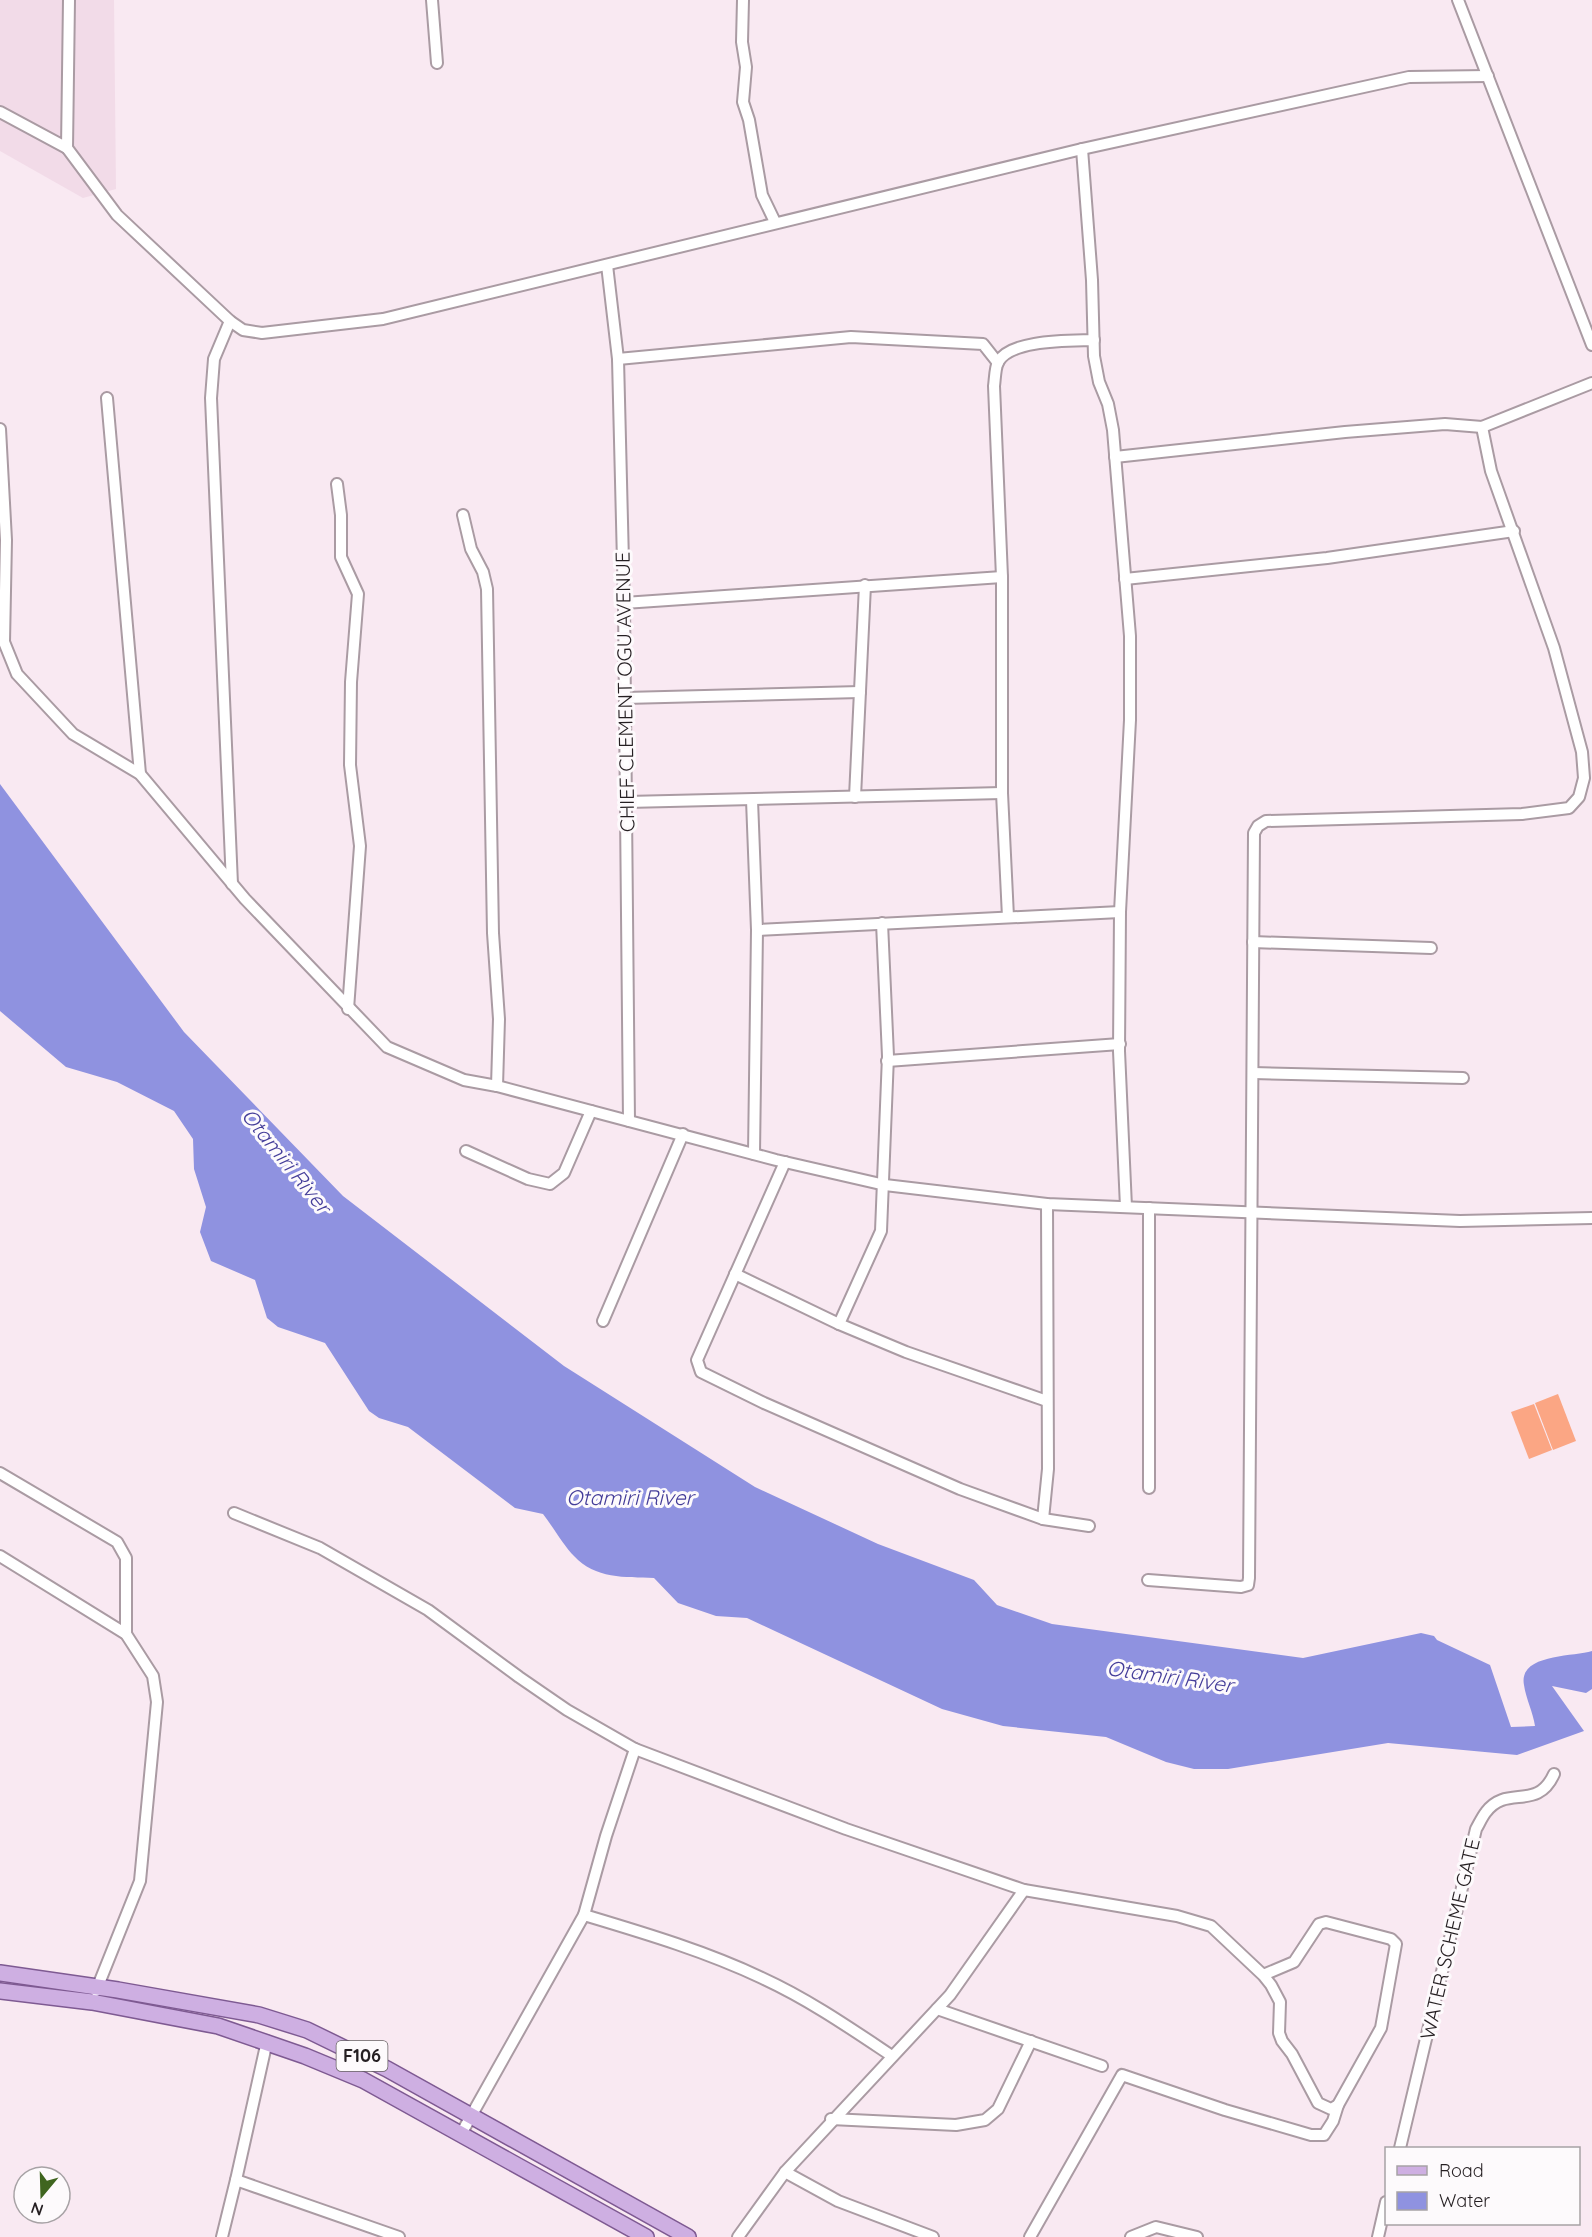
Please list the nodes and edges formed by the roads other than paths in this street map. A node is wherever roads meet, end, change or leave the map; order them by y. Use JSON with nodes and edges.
{"nodes":[{"id":1,"x":69,"y":0,"type":"edge"},
{"id":2,"x":432,"y":0,"type":"edge"},
{"id":3,"x":743,"y":0,"type":"edge"},
{"id":4,"x":1458,"y":0,"type":"edge"},
{"id":5,"x":437,"y":63,"type":"dead end"},
{"id":6,"x":1488,"y":76,"type":"junction"},
{"id":7,"x":0,"y":112,"type":"edge"},
{"id":8,"x":68,"y":148,"type":"junction"},
{"id":9,"x":1082,"y":149,"type":"junction"},
{"id":10,"x":775,"y":222,"type":"junction"},
{"id":11,"x":607,"y":265,"type":"junction"},
{"id":12,"x":230,"y":321,"type":"junction"},
{"id":13,"x":1094,"y":340,"type":"junction"},
{"id":14,"x":1592,"y":345,"type":"edge"},
{"id":15,"x":618,"y":359,"type":"junction"},
{"id":16,"x":998,"y":363,"type":"junction"},
{"id":17,"x":1592,"y":383,"type":"edge"},
{"id":18,"x":107,"y":398,"type":"dead end"},
{"id":19,"x":1482,"y":427,"type":"junction"},
{"id":20,"x":0,"y":429,"type":"edge"},
{"id":21,"x":1116,"y":457,"type":"junction"},
{"id":22,"x":337,"y":484,"type":"dead end"},
{"id":23,"x":463,"y":515,"type":"dead end"},
{"id":24,"x":1514,"y":531,"type":"junction"},
{"id":25,"x":1002,"y":577,"type":"junction"},
{"id":26,"x":1125,"y":579,"type":"junction"},
{"id":27,"x":865,"y":585,"type":"junction"},
{"id":28,"x":624,"y":603,"type":"junction"},
{"id":29,"x":860,"y":692,"type":"junction"},
{"id":30,"x":625,"y":698,"type":"junction"},
{"id":31,"x":140,"y":774,"type":"junction"},
{"id":32,"x":1002,"y":793,"type":"junction"},
{"id":33,"x":855,"y":797,"type":"junction"},
{"id":34,"x":752,"y":800,"type":"junction"},
{"id":35,"x":627,"y":802,"type":"junction"},
{"id":36,"x":232,"y":884,"type":"junction"},
{"id":37,"x":1120,"y":912,"type":"junction"},
{"id":38,"x":1008,"y":917,"type":"junction"},
{"id":39,"x":882,"y":923,"type":"junction"},
{"id":40,"x":757,"y":930,"type":"junction"},
{"id":41,"x":1253,"y":942,"type":"junction"},
{"id":42,"x":1431,"y":948,"type":"dead end"},
{"id":43,"x":348,"y":1009,"type":"junction"},
{"id":44,"x":1119,"y":1044,"type":"junction"},
{"id":45,"x":887,"y":1061,"type":"junction"},
{"id":46,"x":1253,"y":1073,"type":"junction"},
{"id":47,"x":1463,"y":1078,"type":"dead end"},
{"id":48,"x":497,"y":1086,"type":"junction"},
{"id":49,"x":591,"y":1111,"type":"junction"},
{"id":50,"x":629,"y":1121,"type":"junction"},
{"id":51,"x":683,"y":1134,"type":"junction"},
{"id":52,"x":466,"y":1151,"type":"dead end"},
{"id":53,"x":754,"y":1154,"type":"junction"},
{"id":54,"x":785,"y":1162,"type":"junction"},
{"id":55,"x":885,"y":1185,"type":"junction"},
{"id":56,"x":1047,"y":1204,"type":"junction"},
{"id":57,"x":1126,"y":1207,"type":"junction"},
{"id":58,"x":1149,"y":1208,"type":"junction"},
{"id":59,"x":1252,"y":1212,"type":"junction"},
{"id":60,"x":1592,"y":1218,"type":"edge"},
{"id":61,"x":735,"y":1274,"type":"junction"},
{"id":62,"x":603,"y":1321,"type":"dead end"},
{"id":63,"x":838,"y":1324,"type":"junction"},
{"id":64,"x":1047,"y":1401,"type":"junction"},
{"id":65,"x":0,"y":1473,"type":"edge"},
{"id":66,"x":1149,"y":1488,"type":"dead end"},
{"id":67,"x":234,"y":1513,"type":"dead end"},
{"id":68,"x":1043,"y":1519,"type":"junction"},
{"id":69,"x":1089,"y":1526,"type":"dead end"},
{"id":70,"x":0,"y":1556,"type":"edge"},
{"id":71,"x":1148,"y":1580,"type":"dead end"},
{"id":72,"x":126,"y":1634,"type":"junction"},
{"id":73,"x":635,"y":1749,"type":"junction"},
{"id":74,"x":1554,"y":1774,"type":"dead end"},
{"id":75,"x":1024,"y":1890,"type":"junction"},
{"id":76,"x":584,"y":1915,"type":"junction"},
{"id":77,"x":0,"y":1973,"type":"edge"},
{"id":78,"x":1263,"y":1975,"type":"junction"},
{"id":79,"x":97,"y":1987,"type":"junction"},
{"id":80,"x":0,"y":1991,"type":"edge"},
{"id":81,"x":92,"y":2002,"type":"junction"},
{"id":82,"x":937,"y":2009,"type":"junction"},
{"id":83,"x":267,"y":2041,"type":"junction"},
{"id":84,"x":1030,"y":2041,"type":"junction"},
{"id":85,"x":892,"y":2056,"type":"junction"},
{"id":86,"x":1102,"y":2066,"type":"dead end"},
{"id":87,"x":1338,"y":2105,"type":"junction"},
{"id":88,"x":470,"y":2116,"type":"junction"},
{"id":89,"x":831,"y":2120,"type":"junction"},
{"id":90,"x":461,"y":2134,"type":"junction"},
{"id":91,"x":1400,"y":2147,"type":"edge"},
{"id":92,"x":785,"y":2172,"type":"junction"},
{"id":93,"x":236,"y":2180,"type":"junction"},
{"id":94,"x":1385,"y":2206,"type":"edge"},
{"id":95,"x":364,"y":2232,"type":"edge"},
{"id":96,"x":222,"y":2237,"type":"edge"},
{"id":97,"x":399,"y":2237,"type":"edge"},
{"id":98,"x":646,"y":2237,"type":"edge"},
{"id":99,"x":688,"y":2237,"type":"edge"},
{"id":100,"x":738,"y":2237,"type":"edge"},
{"id":101,"x":933,"y":2237,"type":"edge"},
{"id":102,"x":1030,"y":2237,"type":"edge"},
{"id":103,"x":1131,"y":2237,"type":"edge"},
{"id":104,"x":1197,"y":2237,"type":"edge"},
{"id":105,"x":1378,"y":2237,"type":"edge"}],
"edges":[{"from":1,"to":8,"type":"street"},
{"from":2,"to":5,"type":"street"},
{"from":3,"to":10,"type":"street"},
{"from":4,"to":6,"type":"street"},
{"from":6,"to":9,"type":"street"},
{"from":6,"to":14,"type":"street"},
{"from":7,"to":8,"type":"street"},
{"from":8,"to":12,"type":"street"},
{"from":9,"to":10,"type":"street"},
{"from":9,"to":13,"type":"street"},
{"from":10,"to":11,"type":"street"},
{"from":11,"to":12,"type":"street"},
{"from":11,"to":15,"type":"street","name":"CHIEF CLEMENT OGU AVENUE"},
{"from":12,"to":36,"type":"street"},
{"from":13,"to":16,"type":"street"},
{"from":13,"to":21,"type":"street"},
{"from":15,"to":16,"type":"street"},
{"from":15,"to":28,"type":"street","name":"CHIEF CLEMENT OGU AVENUE"},
{"from":16,"to":25,"type":"street"},
{"from":17,"to":19,"type":"street"},
{"from":18,"to":31,"type":"street"},
{"from":19,"to":21,"type":"street"},
{"from":19,"to":24,"type":"street"},
{"from":20,"to":31,"type":"street"},
{"from":21,"to":26,"type":"street"},
{"from":22,"to":43,"type":"street"},
{"from":23,"to":48,"type":"street"},
{"from":24,"to":26,"type":"street"},
{"from":24,"to":41,"type":"street"},
{"from":25,"to":27,"type":"street"},
{"from":25,"to":32,"type":"street"},
{"from":26,"to":37,"type":"street"},
{"from":27,"to":28,"type":"street"},
{"from":27,"to":29,"type":"street"},
{"from":28,"to":30,"type":"street","name":"CHIEF CLEMENT OGU AVENUE"},
{"from":29,"to":30,"type":"street"},
{"from":29,"to":33,"type":"street"},
{"from":30,"to":35,"type":"street","name":"CHIEF CLEMENT OGU AVENUE"},
{"from":31,"to":36,"type":"street"},
{"from":32,"to":33,"type":"street"},
{"from":32,"to":38,"type":"street"},
{"from":33,"to":34,"type":"street"},
{"from":34,"to":35,"type":"street"},
{"from":34,"to":40,"type":"street"},
{"from":35,"to":50,"type":"street","name":"CHIEF CLEMENT OGU AVENUE"},
{"from":36,"to":43,"type":"street"},
{"from":37,"to":38,"type":"street"},
{"from":37,"to":44,"type":"street"},
{"from":38,"to":39,"type":"street"},
{"from":39,"to":40,"type":"street"},
{"from":39,"to":45,"type":"street"},
{"from":40,"to":53,"type":"street"},
{"from":41,"to":42,"type":"street"},
{"from":41,"to":46,"type":"street"},
{"from":43,"to":48,"type":"street"},
{"from":44,"to":45,"type":"street"},
{"from":44,"to":57,"type":"street"},
{"from":45,"to":55,"type":"street"},
{"from":46,"to":47,"type":"street"},
{"from":46,"to":59,"type":"street"},
{"from":48,"to":49,"type":"street"},
{"from":49,"to":50,"type":"street"},
{"from":49,"to":52,"type":"street"},
{"from":50,"to":51,"type":"street"},
{"from":51,"to":53,"type":"street"},
{"from":51,"to":62,"type":"street"},
{"from":53,"to":54,"type":"street"},
{"from":54,"to":55,"type":"street"},
{"from":54,"to":61,"type":"street"},
{"from":55,"to":56,"type":"street"},
{"from":55,"to":63,"type":"street"},
{"from":56,"to":57,"type":"street"},
{"from":56,"to":64,"type":"street"},
{"from":57,"to":58,"type":"street"},
{"from":58,"to":59,"type":"street"},
{"from":58,"to":66,"type":"street"},
{"from":59,"to":60,"type":"street"},
{"from":59,"to":71,"type":"street"},
{"from":61,"to":63,"type":"street"},
{"from":61,"to":68,"type":"street"},
{"from":63,"to":64,"type":"street"},
{"from":64,"to":68,"type":"street"},
{"from":65,"to":72,"type":"street"},
{"from":67,"to":73,"type":"street"},
{"from":68,"to":69,"type":"street"},
{"from":70,"to":72,"type":"street"},
{"from":72,"to":79,"type":"street"},
{"from":73,"to":75,"type":"street"},
{"from":73,"to":76,"type":"street"},
{"from":74,"to":91,"type":"street","name":"WATER SCHEME GATE"},
{"from":75,"to":78,"type":"street"},
{"from":75,"to":82,"type":"street"},
{"from":76,"to":85,"type":"street"},
{"from":76,"to":88,"type":"street"},
{"from":77,"to":79,"type":"main road","number":"F106"},
{"from":78,"to":87,"type":"street"},
{"from":78,"to":87,"type":"street"},
{"from":79,"to":81,"type":"street"},
{"from":79,"to":88,"type":"main road","number":"F106"},
{"from":80,"to":81,"type":"main road","number":"F106"},
{"from":81,"to":83,"type":"main road","number":"F106"},
{"from":82,"to":84,"type":"street"},
{"from":82,"to":85,"type":"street"},
{"from":83,"to":90,"type":"main road","number":"F106"},
{"from":83,"to":93,"type":"street"},
{"from":84,"to":86,"type":"street"},
{"from":84,"to":89,"type":"street"},
{"from":85,"to":89,"type":"street"},
{"from":87,"to":102,"type":"street"},
{"from":88,"to":90,"type":"street"},
{"from":88,"to":99,"type":"main road","number":"F106"},
{"from":89,"to":92,"type":"street"},
{"from":90,"to":98,"type":"main road","number":"F106"},
{"from":92,"to":100,"type":"street"},
{"from":92,"to":101,"type":"street"},
{"from":93,"to":95,"type":"street"},
{"from":93,"to":96,"type":"street"},
{"from":94,"to":105,"type":"street"},
{"from":95,"to":97,"type":"street"},
{"from":103,"to":104,"type":"street"}]}
